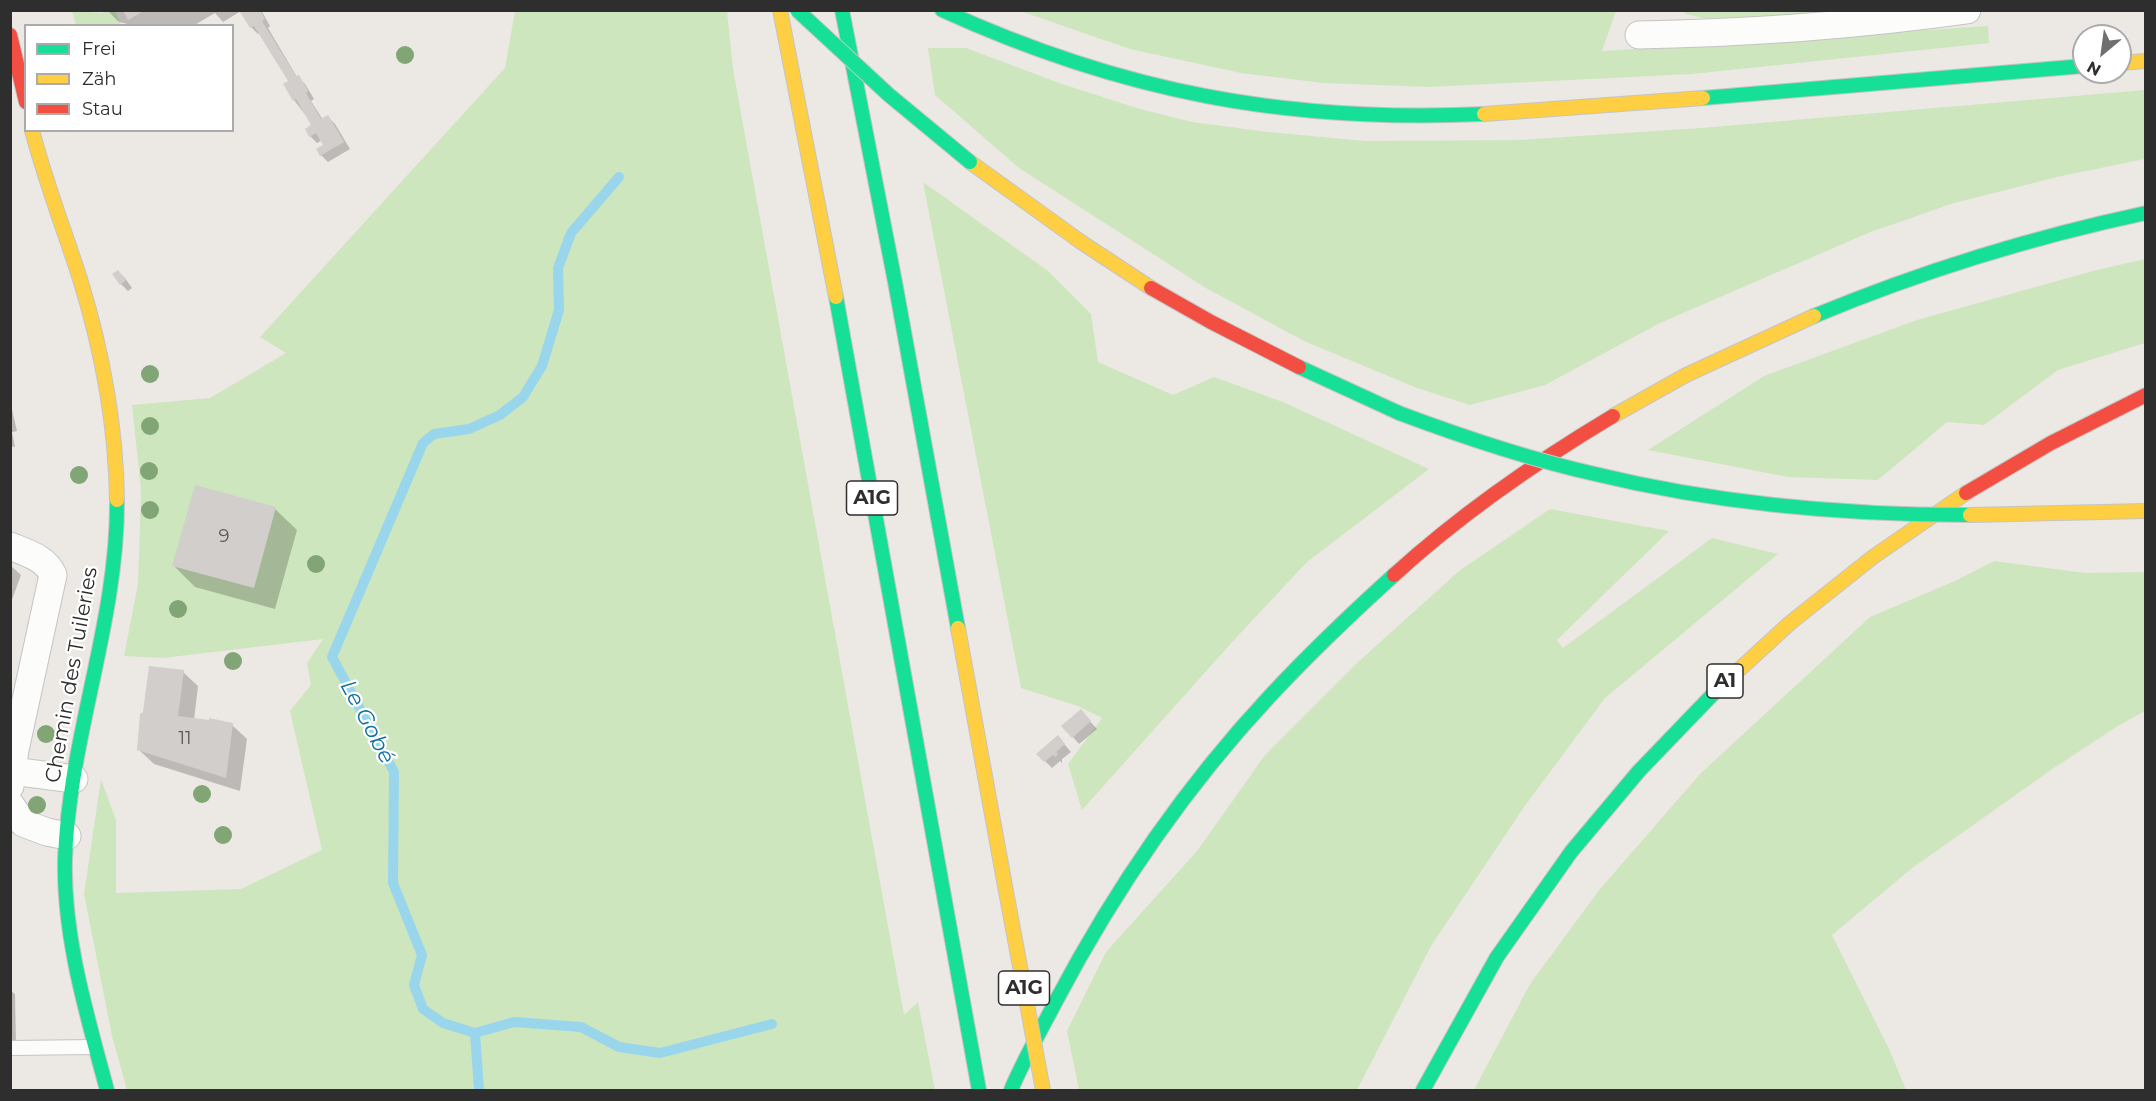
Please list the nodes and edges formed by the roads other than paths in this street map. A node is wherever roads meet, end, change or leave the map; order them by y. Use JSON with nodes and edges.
{"nodes":[{"id":1,"x":780,"y":10,"type":"edge"},
{"id":2,"x":797,"y":10,"type":"edge"},
{"id":3,"x":842,"y":10,"type":"edge"},
{"id":4,"x":942,"y":10,"type":"edge"},
{"id":5,"x":1967,"y":10,"type":"edge"},
{"id":6,"x":10,"y":35,"type":"edge"},
{"id":7,"x":1639,"y":35,"type":"dead end"},
{"id":8,"x":2072,"y":67,"type":"edge"},
{"id":9,"x":24,"y":94,"type":"edge"},
{"id":10,"x":33,"y":132,"type":"edge"},
{"id":11,"x":2145,"y":213,"type":"edge"},
{"id":12,"x":2145,"y":395,"type":"edge"},
{"id":13,"x":2145,"y":511,"type":"edge"},
{"id":14,"x":10,"y":546,"type":"edge"},
{"id":15,"x":11,"y":776,"type":"edge"},
{"id":16,"x":74,"y":779,"type":"junction"},
{"id":17,"x":10,"y":804,"type":"edge"},
{"id":18,"x":68,"y":836,"type":"junction"},
{"id":19,"x":95,"y":1047,"type":"junction"},
{"id":20,"x":10,"y":1048,"type":"edge"},
{"id":21,"x":107,"y":1090,"type":"edge"},
{"id":22,"x":980,"y":1090,"type":"edge"},
{"id":23,"x":1011,"y":1090,"type":"edge"},
{"id":24,"x":1043,"y":1090,"type":"edge"},
{"id":25,"x":1423,"y":1090,"type":"edge"}],
"edges":[{"from":1,"to":22,"type":"main road","number":"A1G"},
{"from":2,"to":13,"type":"main road","bridge":true},
{"from":3,"to":24,"type":"main road","number":"A1G","bridge":true},
{"from":4,"to":8,"type":"main road"},
{"from":5,"to":7,"type":"street"},
{"from":6,"to":9,"type":"main road"},
{"from":10,"to":16,"type":"main road","name":"Chemin des Tuileries"},
{"from":11,"to":23,"type":"main road"},
{"from":12,"to":25,"type":"main road","number":"A1"},
{"from":14,"to":15,"type":"street"},
{"from":15,"to":16,"type":"street"},
{"from":16,"to":18,"type":"main road","name":"Chemin des Tuileries"},
{"from":17,"to":18,"type":"street"},
{"from":18,"to":19,"type":"main road","name":"Chemin des Tuileries"},
{"from":19,"to":20,"type":"lane"},
{"from":19,"to":21,"type":"main road","name":"Chemin des Tuileries"}]}
